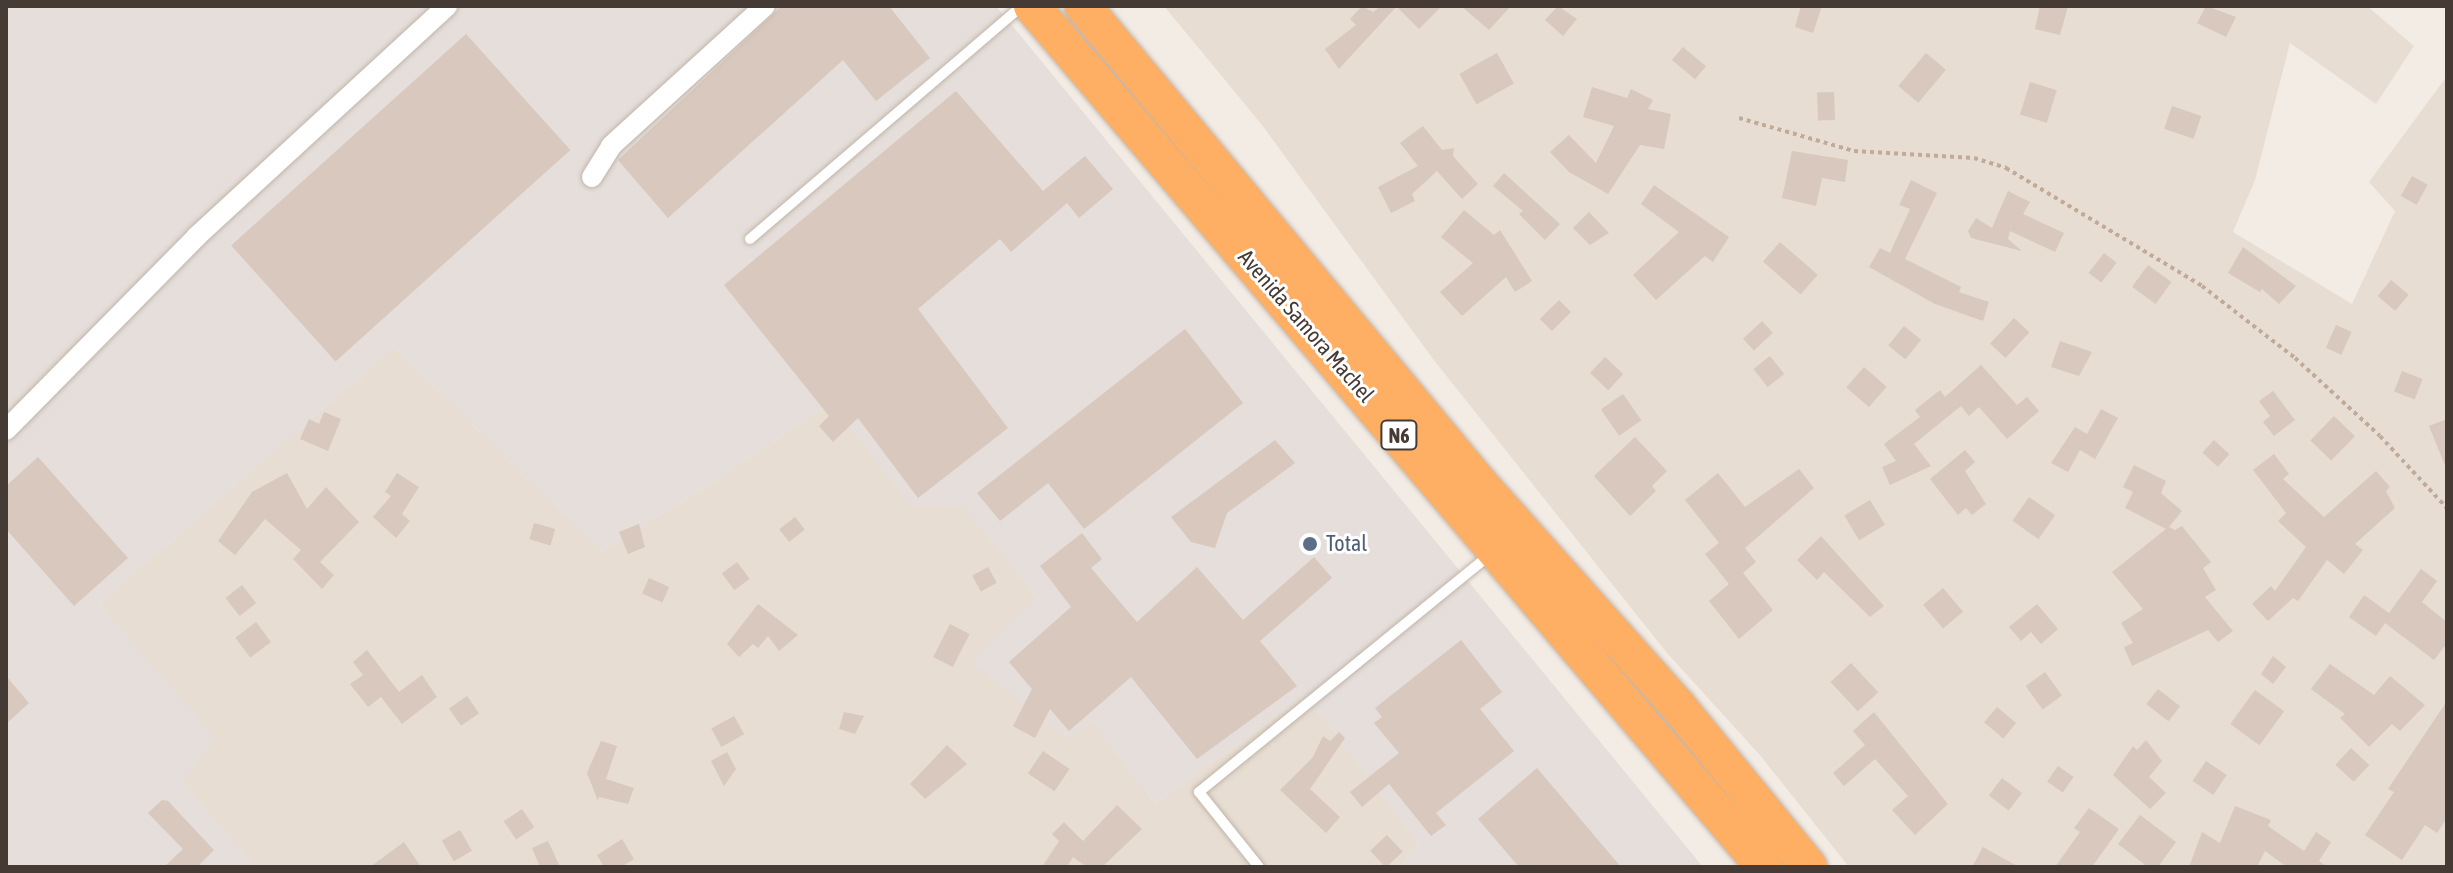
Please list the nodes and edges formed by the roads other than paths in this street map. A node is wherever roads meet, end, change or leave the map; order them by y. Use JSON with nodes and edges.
{"nodes":[{"id":1,"x":447,"y":6,"type":"edge"},
{"id":2,"x":765,"y":6,"type":"edge"},
{"id":3,"x":1022,"y":6,"type":"edge"},
{"id":4,"x":1032,"y":6,"type":"edge"},
{"id":5,"x":1083,"y":6,"type":"edge"},
{"id":6,"x":592,"y":177,"type":"dead end"},
{"id":7,"x":750,"y":239,"type":"dead end"},
{"id":8,"x":6,"y":430,"type":"edge"},
{"id":9,"x":1496,"y":549,"type":"junction"},
{"id":10,"x":1259,"y":867,"type":"edge"},
{"id":11,"x":1764,"y":867,"type":"edge"},
{"id":12,"x":1809,"y":867,"type":"edge"}],
"edges":[{"from":1,"to":8,"type":"street"},
{"from":2,"to":6,"type":"street"},
{"from":3,"to":7,"type":"lane"},
{"from":4,"to":9,"type":"highway","name":"Avenida Samora Machel","number":"N6"},
{"from":5,"to":12,"type":"highway","name":"Avenida Samora Machel","number":"N6"},
{"from":9,"to":10,"type":"lane"},
{"from":9,"to":11,"type":"highway","name":"Avenida Samora Machel","number":"N6"}]}
